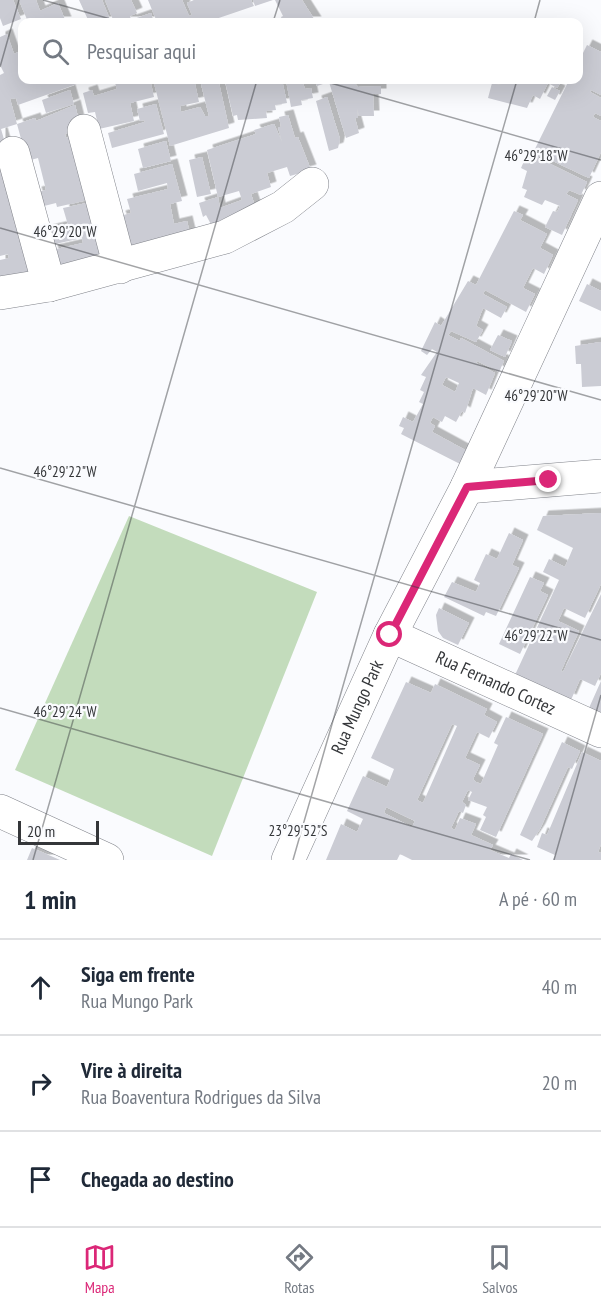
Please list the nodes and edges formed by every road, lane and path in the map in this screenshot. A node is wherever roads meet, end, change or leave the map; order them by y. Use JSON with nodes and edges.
{"nodes":[{"id":1,"x":84,"y":130,"type":"dead end"},
{"id":2,"x":13,"y":153,"type":"dead end"},
{"id":3,"x":312,"y":184,"type":"dead end"},
{"id":4,"x":601,"y":198,"type":"edge"},
{"id":5,"x":120,"y":267,"type":"junction"},
{"id":6,"x":49,"y":285,"type":"junction"},
{"id":7,"x":0,"y":293,"type":"edge"},
{"id":8,"x":601,"y":476,"type":"edge"},
{"id":9,"x":467,"y":487,"type":"junction"},
{"id":10,"x":390,"y":635,"type":"junction"},
{"id":11,"x":601,"y":731,"type":"edge"},
{"id":12,"x":0,"y":811,"type":"edge"},
{"id":13,"x":107,"y":860,"type":"edge"},
{"id":14,"x":288,"y":860,"type":"edge"}],
"edges":[{"from":1,"to":5,"type":"street"},
{"from":2,"to":6,"type":"street"},
{"from":3,"to":5,"type":"street"},
{"from":4,"to":9,"type":"street","name":"Rua Mungo Park"},
{"from":5,"to":6,"type":"street"},
{"from":6,"to":7,"type":"street"},
{"from":8,"to":9,"type":"street"},
{"from":9,"to":10,"type":"street","name":"Rua Mungo Park"},
{"from":10,"to":11,"type":"street","name":"Rua Fernando Cortez"},
{"from":10,"to":14,"type":"street","name":"Rua Mungo Park"},
{"from":12,"to":13,"type":"street"}]}
